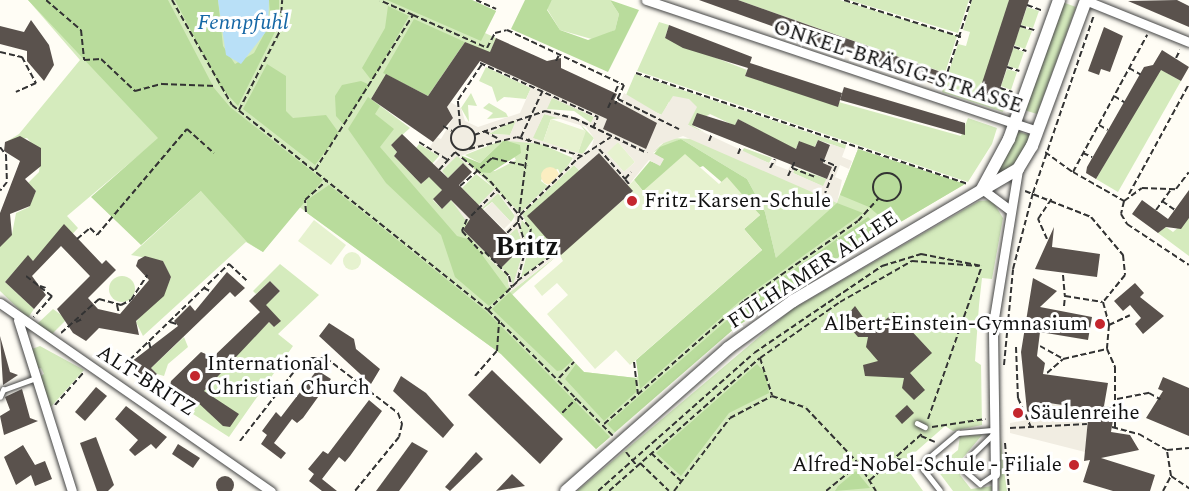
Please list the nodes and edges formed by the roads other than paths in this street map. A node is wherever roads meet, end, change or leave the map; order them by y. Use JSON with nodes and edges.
{"nodes":[{"id":1,"x":646,"y":0,"type":"edge"},
{"id":2,"x":1059,"y":0,"type":"edge"},
{"id":3,"x":1086,"y":0,"type":"edge"},
{"id":4,"x":1185,"y":45,"type":"edge"},
{"id":5,"x":1014,"y":124,"type":"junction"},
{"id":6,"x":1038,"y":131,"type":"junction"},
{"id":7,"x":1018,"y":169,"type":"junction"},
{"id":8,"x":978,"y":185,"type":"junction"},
{"id":9,"x":1011,"y":211,"type":"junction"},
{"id":10,"x":0,"y":303,"type":"edge"},
{"id":11,"x":22,"y":323,"type":"junction"},
{"id":12,"x":33,"y":379,"type":"junction"},
{"id":13,"x":1,"y":389,"type":"edge"},
{"id":14,"x":0,"y":397,"type":"edge"},
{"id":15,"x":917,"y":423,"type":"dead end"},
{"id":16,"x":925,"y":427,"type":"road end"},
{"id":17,"x":992,"y":433,"type":"junction"},
{"id":18,"x":995,"y":474,"type":"junction"},
{"id":19,"x":72,"y":491,"type":"edge"},
{"id":20,"x":271,"y":491,"type":"edge"},
{"id":21,"x":566,"y":491,"type":"edge"},
{"id":22,"x":940,"y":491,"type":"edge"},
{"id":23,"x":995,"y":491,"type":"edge"}],
"edges":[{"from":1,"to":5,"type":"street","name":"ONKEL-BRÄSIG-STRASSE"},
{"from":2,"to":5,"type":"street"},
{"from":3,"to":4,"type":"street"},
{"from":3,"to":6,"type":"street"},
{"from":5,"to":6,"type":"street","name":"ONKEL-BRÄSIG-STRASSE"},
{"from":5,"to":8,"type":"street"},
{"from":6,"to":7,"type":"street"},
{"from":7,"to":8,"type":"street","name":"FULHAMER ALLEE"},
{"from":7,"to":9,"type":"street"},
{"from":8,"to":9,"type":"street"},
{"from":8,"to":21,"type":"street","name":"FULHAMER ALLEE"},
{"from":9,"to":17,"type":"street"},
{"from":10,"to":11,"type":"street","name":"ALT-BRITZ"},
{"from":11,"to":12,"type":"street"},
{"from":11,"to":20,"type":"street","name":"ALT-BRITZ"},
{"from":12,"to":13,"type":"lane"},
{"from":12,"to":19,"type":"street"},
{"from":13,"to":14,"type":"lane"},
{"from":15,"to":16,"type":"lane"},
{"from":17,"to":18,"type":"street"},
{"from":17,"to":18,"type":"lane"},
{"from":17,"to":22,"type":"lane"},
{"from":18,"to":23,"type":"lane"}]}
